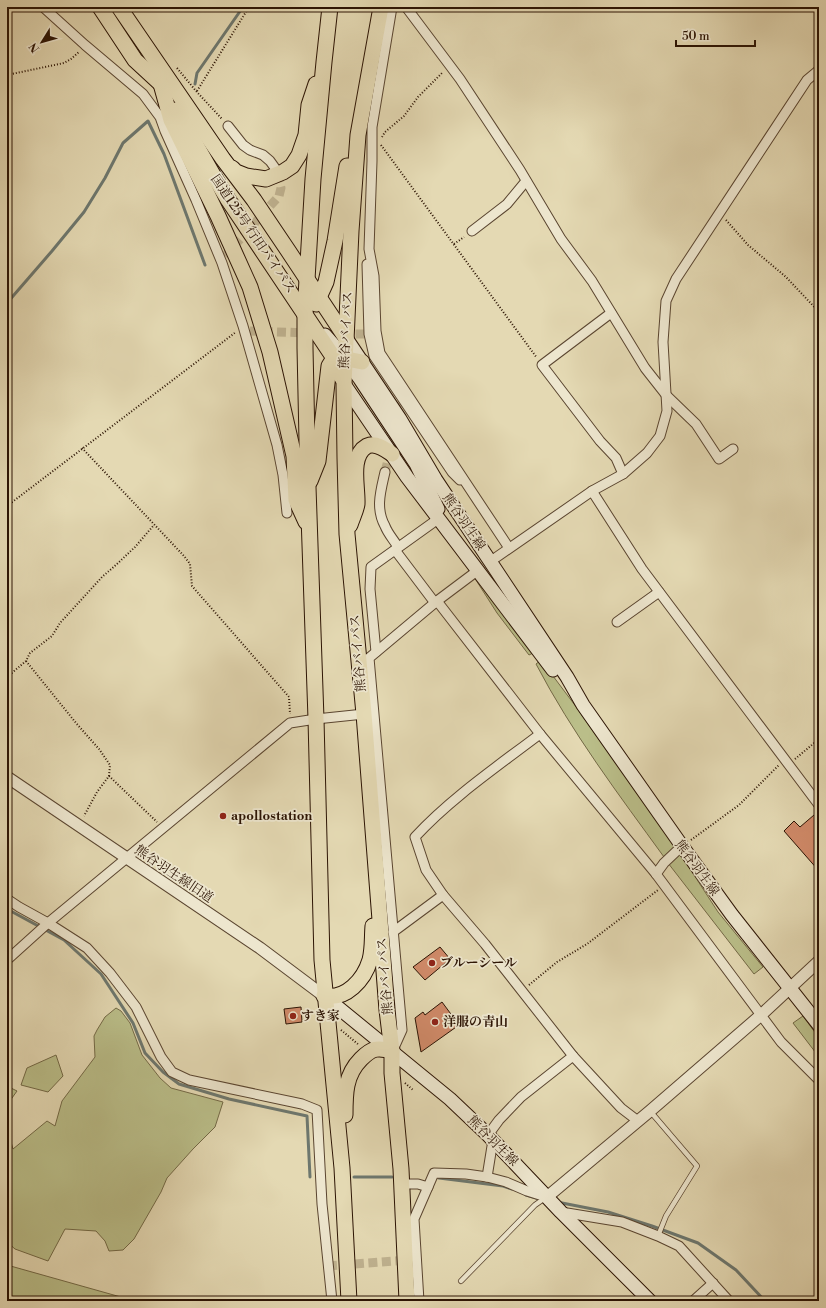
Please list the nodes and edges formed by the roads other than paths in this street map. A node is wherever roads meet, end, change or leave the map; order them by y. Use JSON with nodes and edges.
{"nodes":[{"id":1,"x":43,"y":7,"type":"edge"},
{"id":2,"x":100,"y":7,"type":"edge"},
{"id":3,"x":119,"y":7,"type":"edge"},
{"id":4,"x":330,"y":7,"type":"edge"},
{"id":5,"x":381,"y":7,"type":"edge"},
{"id":6,"x":392,"y":7,"type":"edge"},
{"id":7,"x":406,"y":7,"type":"edge"},
{"id":8,"x":153,"y":56,"type":"junction"},
{"id":9,"x":324,"y":62,"type":"junction"},
{"id":10,"x":819,"y":70,"type":"edge"},
{"id":11,"x":161,"y":84,"type":"junction"},
{"id":12,"x":228,"y":126,"type":"road end"},
{"id":13,"x":165,"y":131,"type":"junction"},
{"id":14,"x":358,"y":135,"type":"junction"},
{"id":15,"x":223,"y":159,"type":"junction"},
{"id":16,"x":275,"y":168,"type":"tunnel mouth"},
{"id":17,"x":526,"y":181,"type":"junction"},
{"id":18,"x":472,"y":231,"type":"road end"},
{"id":19,"x":307,"y":279,"type":"junction"},
{"id":20,"x":320,"y":298,"type":"junction"},
{"id":21,"x":305,"y":313,"type":"junction"},
{"id":22,"x":611,"y":313,"type":"junction"},
{"id":23,"x":346,"y":338,"type":"junction"},
{"id":24,"x":340,"y":358,"type":"junction"},
{"id":25,"x":362,"y":362,"type":"junction"},
{"id":26,"x":344,"y":384,"type":"junction"},
{"id":27,"x":667,"y":396,"type":"junction"},
{"id":28,"x":267,"y":407,"type":"junction"},
{"id":29,"x":733,"y":449,"type":"dead end"},
{"id":30,"x":392,"y":454,"type":"junction"},
{"id":31,"x":385,"y":472,"type":"tunnel mouth"},
{"id":32,"x":623,"y":474,"type":"junction"},
{"id":33,"x":308,"y":487,"type":"junction"},
{"id":34,"x":592,"y":491,"type":"junction"},
{"id":35,"x":287,"y":513,"type":"dead end"},
{"id":36,"x":438,"y":519,"type":"junction"},
{"id":37,"x":309,"y":528,"type":"junction"},
{"id":38,"x":347,"y":534,"type":"junction"},
{"id":39,"x":452,"y":537,"type":"junction"},
{"id":40,"x":396,"y":548,"type":"junction"},
{"id":41,"x":509,"y":548,"type":"junction"},
{"id":42,"x":491,"y":561,"type":"junction"},
{"id":43,"x":477,"y":570,"type":"junction"},
{"id":44,"x":659,"y":592,"type":"junction"},
{"id":45,"x":436,"y":602,"type":"junction"},
{"id":46,"x":618,"y":622,"type":"dead end"},
{"id":47,"x":376,"y":652,"type":"junction"},
{"id":48,"x":583,"y":705,"type":"junction"},
{"id":49,"x":364,"y":714,"type":"junction"},
{"id":50,"x":316,"y":719,"type":"junction"},
{"id":51,"x":540,"y":734,"type":"junction"},
{"id":52,"x":7,"y":777,"type":"edge"},
{"id":53,"x":819,"y":805,"type":"edge"},
{"id":54,"x":682,"y":846,"type":"junction"},
{"id":55,"x":126,"y":858,"type":"junction"},
{"id":56,"x":656,"y":874,"type":"junction"},
{"id":57,"x":376,"y":877,"type":"junction"},
{"id":58,"x":443,"y":895,"type":"junction"},
{"id":59,"x":7,"y":899,"type":"edge"},
{"id":60,"x":48,"y":923,"type":"junction"},
{"id":61,"x":393,"y":932,"type":"junction"},
{"id":62,"x":7,"y":960,"type":"edge"},
{"id":63,"x":819,"y":961,"type":"edge"},
{"id":64,"x":789,"y":987,"type":"junction"},
{"id":65,"x":324,"y":996,"type":"junction"},
{"id":66,"x":760,"y":1015,"type":"junction"},
{"id":67,"x":819,"y":1025,"type":"edge"},
{"id":68,"x":392,"y":1051,"type":"junction"},
{"id":69,"x":573,"y":1056,"type":"junction"},
{"id":70,"x":819,"y":1080,"type":"edge"},
{"id":71,"x":650,"y":1111,"type":"junction"},
{"id":72,"x":638,"y":1121,"type":"junction"},
{"id":73,"x":491,"y":1137,"type":"junction"},
{"id":74,"x":342,"y":1168,"type":"junction"},
{"id":75,"x":487,"y":1177,"type":"junction"},
{"id":76,"x":401,"y":1184,"type":"junction"},
{"id":77,"x":428,"y":1187,"type":"junction"},
{"id":78,"x":547,"y":1197,"type":"junction"},
{"id":79,"x":561,"y":1212,"type":"junction"},
{"id":80,"x":659,"y":1235,"type":"junction"},
{"id":81,"x":461,"y":1281,"type":"dead end"},
{"id":82,"x":713,"y":1283,"type":"junction"},
{"id":83,"x":332,"y":1301,"type":"edge"},
{"id":84,"x":349,"y":1301,"type":"edge"},
{"id":85,"x":408,"y":1301,"type":"edge"},
{"id":86,"x":419,"y":1301,"type":"edge"},
{"id":87,"x":650,"y":1301,"type":"edge"},
{"id":88,"x":693,"y":1301,"type":"edge"},
{"id":89,"x":729,"y":1301,"type":"edge"}],
"edges":[{"from":1,"to":13,"type":"street"},
{"from":2,"to":11,"type":"highway","name":"国道125号 行田バイパス"},
{"from":3,"to":8,"type":"highway","name":"国道125号 行田バイパス"},
{"from":4,"to":9,"type":"highway"},
{"from":5,"to":14,"type":"highway","name":"熊谷バイパス"},
{"from":6,"to":41,"type":"street"},
{"from":7,"to":17,"type":"street"},
{"from":8,"to":11,"type":"highway","name":"国道125号 行田バイパス"},
{"from":8,"to":15,"type":"highway","name":"国道125号 行田バイパス"},
{"from":9,"to":15,"type":"highway"},
{"from":9,"to":19,"type":"highway"},
{"from":10,"to":27,"type":"street"},
{"from":11,"to":21,"type":"highway","name":"国道125号 行田バイパス"},
{"from":11,"to":37,"type":"highway"},
{"from":12,"to":16,"type":"street"},
{"from":13,"to":28,"type":"street"},
{"from":13,"to":28,"type":"street"},
{"from":14,"to":20,"type":"highway"},
{"from":14,"to":23,"type":"highway","name":"熊谷バイパス"},
{"from":15,"to":19,"type":"highway","name":"国道125号 行田バイパス"},
{"from":17,"to":18,"type":"street"},
{"from":17,"to":22,"type":"street"},
{"from":19,"to":20,"type":"highway","name":"国道125号 行田バイパス"},
{"from":19,"to":21,"type":"highway"},
{"from":20,"to":21,"type":"highway"},
{"from":20,"to":23,"type":"highway","name":"国道125号 行田バイパス"},
{"from":21,"to":24,"type":"highway","name":"国道125号 行田バイパス"},
{"from":21,"to":33,"type":"highway"},
{"from":22,"to":27,"type":"street"},
{"from":22,"to":32,"type":"street"},
{"from":23,"to":24,"type":"highway","name":"熊谷バイパス"},
{"from":23,"to":25,"type":"main road","name":"熊谷羽生線"},
{"from":24,"to":25,"type":"highway"},
{"from":24,"to":26,"type":"highway","name":"国道125号 行田バイパス"},
{"from":24,"to":33,"type":"highway"},
{"from":24,"to":39,"type":"main road"},
{"from":25,"to":42,"type":"main road","name":"熊谷羽生線"},
{"from":26,"to":30,"type":"main road","name":"熊谷羽生線"},
{"from":26,"to":38,"type":"highway","name":"熊谷バイパス"},
{"from":27,"to":29,"type":"street"},
{"from":27,"to":32,"type":"street"},
{"from":28,"to":35,"type":"street"},
{"from":30,"to":36,"type":"main road","name":"熊谷羽生線"},
{"from":30,"to":38,"type":"highway"},
{"from":31,"to":40,"type":"street"},
{"from":32,"to":34,"type":"street"},
{"from":33,"to":37,"type":"highway"},
{"from":34,"to":41,"type":"street"},
{"from":34,"to":44,"type":"street"},
{"from":36,"to":39,"type":"main road","name":"熊谷羽生線"},
{"from":36,"to":40,"type":"street"},
{"from":37,"to":50,"type":"highway"},
{"from":38,"to":49,"type":"highway","name":"熊谷バイパス"},
{"from":39,"to":43,"type":"main road","name":"熊谷羽生線"},
{"from":40,"to":45,"type":"street"},
{"from":40,"to":47,"type":"street"},
{"from":41,"to":42,"type":"street"},
{"from":42,"to":48,"type":"main road","name":"熊谷羽生線"},
{"from":43,"to":45,"type":"street"},
{"from":43,"to":48,"type":"main road","name":"熊谷羽生線"},
{"from":44,"to":46,"type":"street"},
{"from":44,"to":53,"type":"street"},
{"from":45,"to":47,"type":"street"},
{"from":45,"to":51,"type":"street"},
{"from":47,"to":61,"type":"street"},
{"from":48,"to":54,"type":"main road","name":"熊谷羽生線"},
{"from":49,"to":50,"type":"street"},
{"from":49,"to":57,"type":"highway","name":"熊谷バイパス"},
{"from":50,"to":55,"type":"street"},
{"from":50,"to":65,"type":"highway"},
{"from":51,"to":56,"type":"street"},
{"from":51,"to":58,"type":"street"},
{"from":52,"to":55,"type":"street","name":"熊谷羽生線旧道"},
{"from":54,"to":56,"type":"street"},
{"from":54,"to":64,"type":"main road","name":"熊谷羽生線"},
{"from":55,"to":60,"type":"street"},
{"from":55,"to":65,"type":"street","name":"熊谷羽生線旧道"},
{"from":56,"to":66,"type":"street"},
{"from":57,"to":65,"type":"highway"},
{"from":57,"to":68,"type":"highway","name":"熊谷バイパス"},
{"from":58,"to":61,"type":"street"},
{"from":58,"to":69,"type":"street"},
{"from":59,"to":60,"type":"street"},
{"from":60,"to":62,"type":"street"},
{"from":60,"to":83,"type":"street"},
{"from":61,"to":68,"type":"street"},
{"from":63,"to":64,"type":"street"},
{"from":64,"to":66,"type":"street"},
{"from":64,"to":67,"type":"main road","name":"熊谷羽生線"},
{"from":65,"to":68,"type":"main road","name":"熊谷羽生線"},
{"from":65,"to":74,"type":"highway"},
{"from":66,"to":70,"type":"street"},
{"from":66,"to":71,"type":"street"},
{"from":68,"to":73,"type":"main road","name":"熊谷羽生線"},
{"from":68,"to":74,"type":"highway"},
{"from":68,"to":76,"type":"highway","name":"熊谷バイパス"},
{"from":69,"to":72,"type":"street"},
{"from":69,"to":73,"type":"street"},
{"from":71,"to":72,"type":"street"},
{"from":71,"to":80,"type":"lane"},
{"from":72,"to":78,"type":"street"},
{"from":73,"to":75,"type":"street"},
{"from":73,"to":78,"type":"main road","name":"熊谷羽生線"},
{"from":74,"to":84,"type":"highway"},
{"from":75,"to":77,"type":"street"},
{"from":75,"to":78,"type":"street"},
{"from":76,"to":77,"type":"street"},
{"from":76,"to":85,"type":"highway","name":"熊谷バイパス"},
{"from":77,"to":86,"type":"street"},
{"from":78,"to":79,"type":"main road","name":"熊谷羽生線"},
{"from":78,"to":81,"type":"lane"},
{"from":79,"to":80,"type":"street"},
{"from":79,"to":87,"type":"main road","name":"熊谷羽生線"},
{"from":80,"to":82,"type":"street"},
{"from":82,"to":88,"type":"street"},
{"from":82,"to":89,"type":"street"}]}
